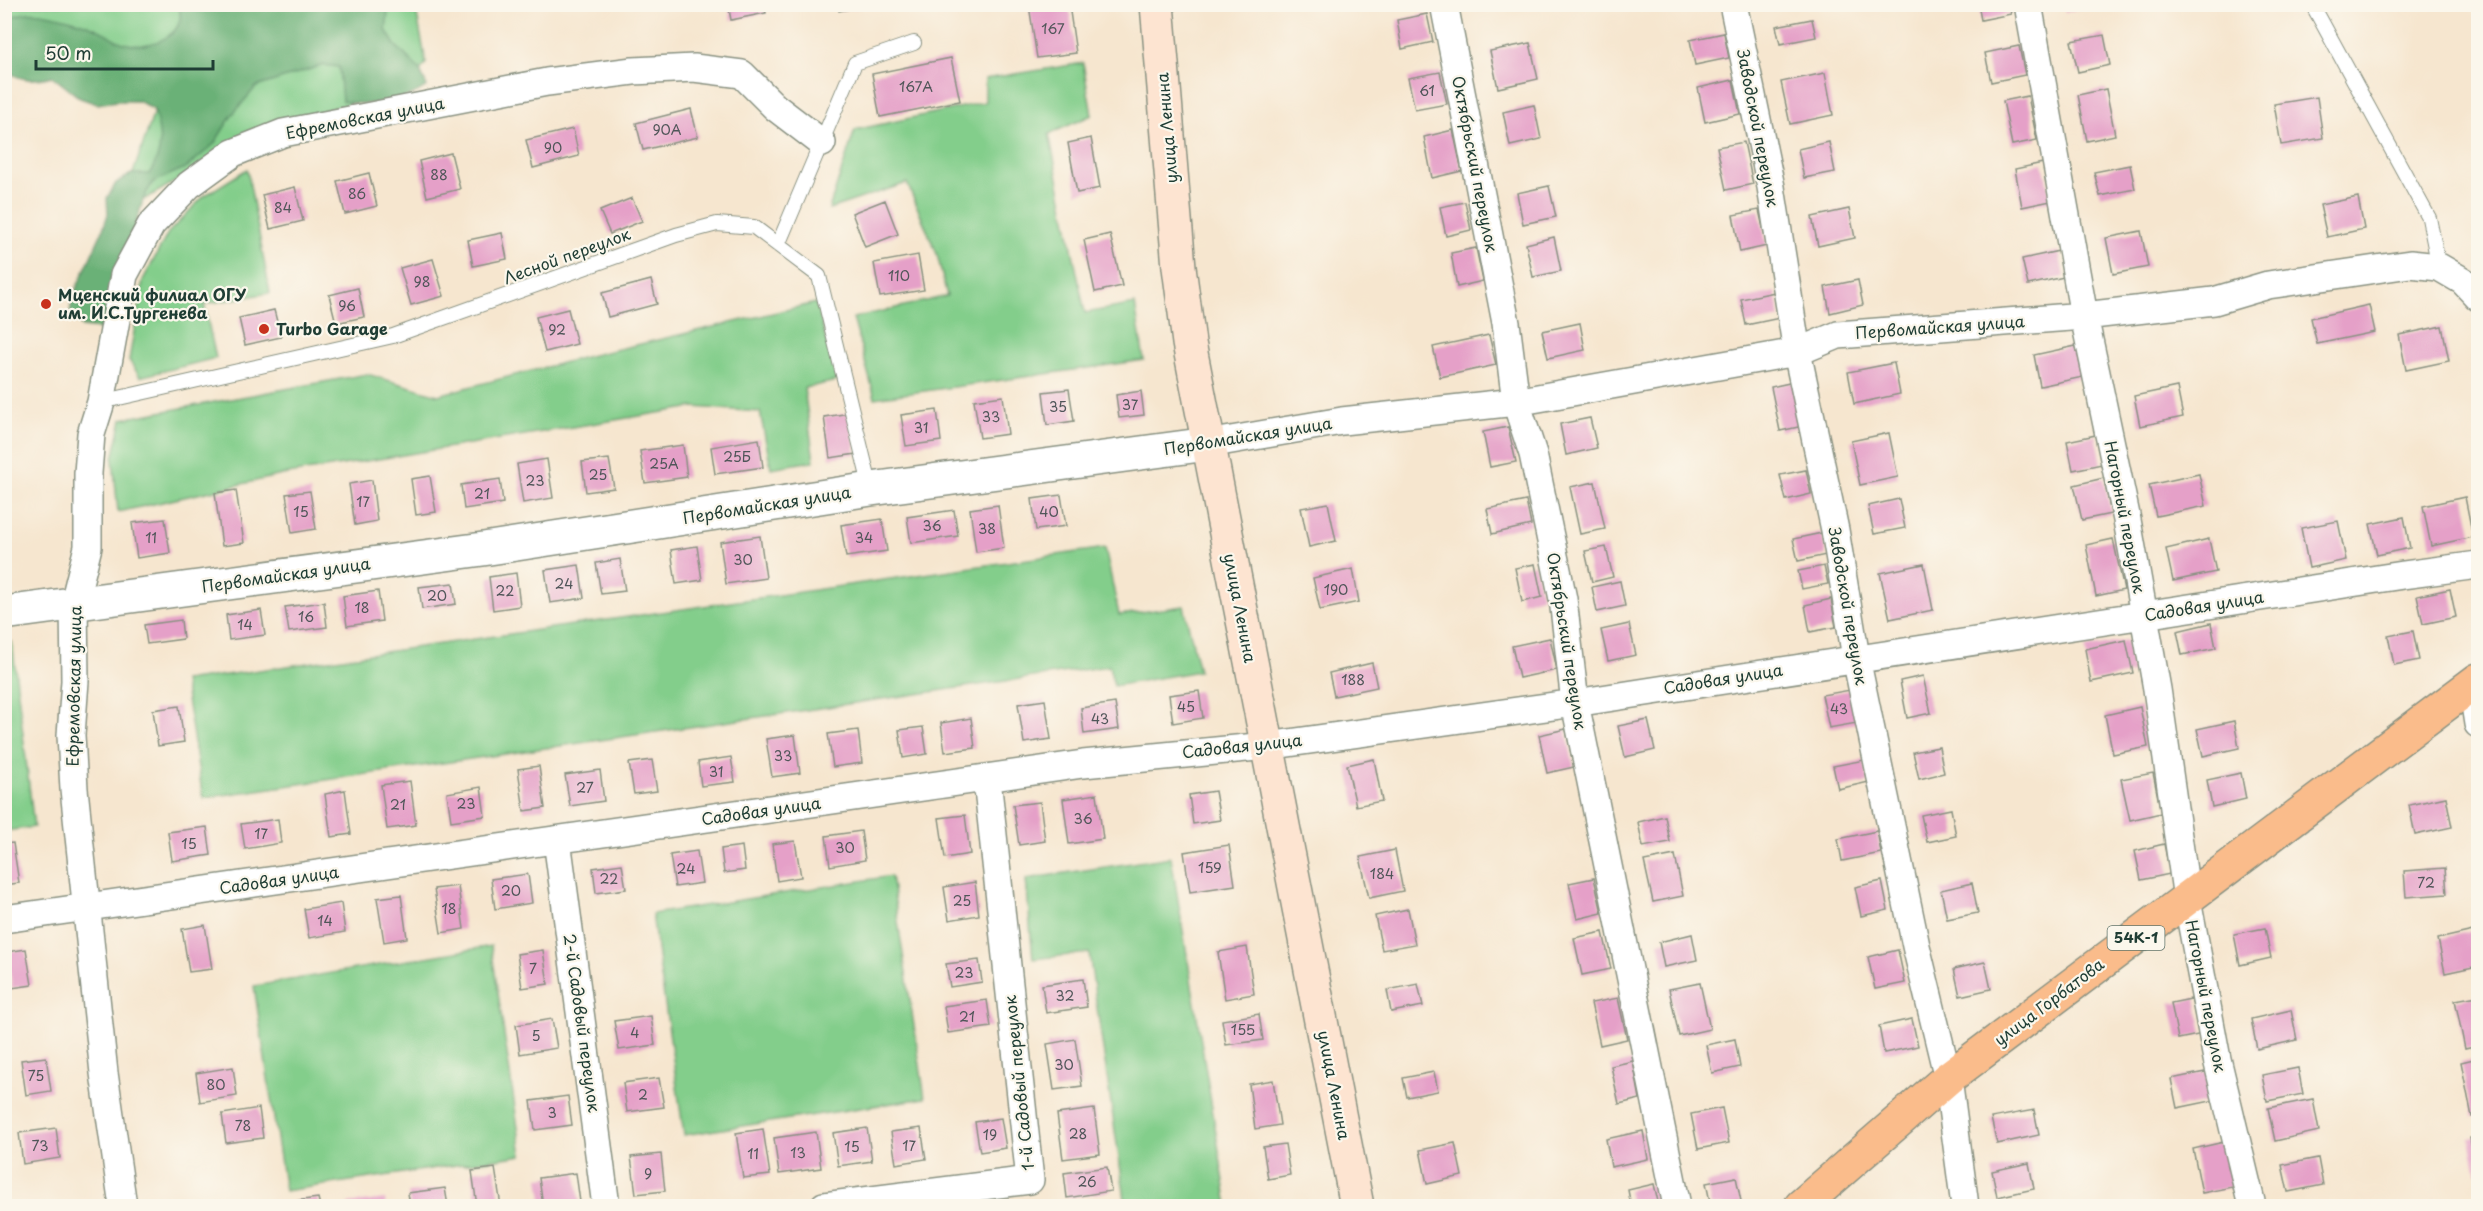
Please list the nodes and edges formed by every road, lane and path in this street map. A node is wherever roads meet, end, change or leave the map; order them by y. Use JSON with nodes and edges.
{"nodes":[{"id":1,"x":1157,"y":4,"type":"edge"},
{"id":2,"x":1444,"y":4,"type":"edge"},
{"id":3,"x":1733,"y":4,"type":"edge"},
{"id":4,"x":2028,"y":4,"type":"edge"},
{"id":5,"x":2312,"y":4,"type":"edge"},
{"id":6,"x":914,"y":43,"type":"dead end"},
{"id":7,"x":822,"y":143,"type":"junction"},
{"id":8,"x":778,"y":245,"type":"junction"},
{"id":9,"x":2439,"y":267,"type":"junction"},
{"id":10,"x":2478,"y":297,"type":"edge"},
{"id":11,"x":2084,"y":316,"type":"junction"},
{"id":12,"x":1797,"y":352,"type":"junction"},
{"id":13,"x":101,"y":402,"type":"junction"},
{"id":14,"x":1516,"y":402,"type":"junction"},
{"id":15,"x":1208,"y":444,"type":"junction"},
{"id":16,"x":871,"y":489,"type":"junction"},
{"id":17,"x":2478,"y":565,"type":"edge"},
{"id":18,"x":74,"y":603,"type":"junction"},
{"id":19,"x":4,"y":613,"type":"edge"},
{"id":20,"x":2144,"y":615,"type":"junction"},
{"id":21,"x":1856,"y":658,"type":"junction"},
{"id":22,"x":2475,"y":682,"type":"edge"},
{"id":23,"x":1575,"y":703,"type":"junction"},
{"id":24,"x":2478,"y":724,"type":"edge"},
{"id":25,"x":1268,"y":746,"type":"junction"},
{"id":26,"x":987,"y":779,"type":"junction"},
{"id":27,"x":557,"y":840,"type":"junction"},
{"id":28,"x":2187,"y":899,"type":"junction"},
{"id":29,"x":88,"y":908,"type":"junction"},
{"id":30,"x":4,"y":920,"type":"edge"},
{"id":31,"x":1948,"y":1078,"type":"junction"},
{"id":32,"x":123,"y":1206,"type":"edge"},
{"id":33,"x":606,"y":1206,"type":"edge"},
{"id":34,"x":824,"y":1206,"type":"edge"},
{"id":35,"x":1357,"y":1206,"type":"edge"},
{"id":36,"x":1677,"y":1206,"type":"edge"},
{"id":37,"x":1801,"y":1206,"type":"edge"},
{"id":38,"x":1965,"y":1206,"type":"edge"},
{"id":39,"x":2252,"y":1206,"type":"edge"}],
"edges":[{"from":1,"to":15,"type":"main road","name":"улица Ленина"},
{"from":2,"to":14,"type":"street","name":"Октябрьский переулок"},
{"from":3,"to":12,"type":"street","name":"Заводской переулок"},
{"from":4,"to":11,"type":"street","name":"Нагорный переулок"},
{"from":5,"to":9,"type":"lane"},
{"from":6,"to":7,"type":"lane"},
{"from":7,"to":8,"type":"lane"},
{"from":7,"to":13,"type":"street","name":"Ефремовская улица"},
{"from":8,"to":13,"type":"lane","name":"Лесной переулок"},
{"from":8,"to":16,"type":"lane","name":"Лесной переулок"},
{"from":9,"to":10,"type":"street","name":"Первомайская улица"},
{"from":9,"to":11,"type":"street","name":"Первомайская улица"},
{"from":11,"to":12,"type":"street","name":"Первомайская улица"},
{"from":11,"to":20,"type":"street","name":"Нагорный переулок"},
{"from":12,"to":14,"type":"street","name":"Первомайская улица"},
{"from":12,"to":21,"type":"street","name":"Заводской переулок"},
{"from":13,"to":18,"type":"street","name":"Ефремовская улица"},
{"from":14,"to":15,"type":"street","name":"Первомайская улица"},
{"from":14,"to":23,"type":"street","name":"Октябрьский переулок"},
{"from":15,"to":16,"type":"street","name":"Первомайская улица"},
{"from":15,"to":25,"type":"main road","name":"улица Ленина"},
{"from":16,"to":18,"type":"street","name":"Первомайская улица"},
{"from":17,"to":20,"type":"street","name":"Садовая улица"},
{"from":18,"to":19,"type":"street","name":"Первомайская улица"},
{"from":18,"to":29,"type":"street","name":"Ефремовская улица"},
{"from":20,"to":21,"type":"street","name":"Садовая улица"},
{"from":20,"to":28,"type":"street","name":"Нагорный переулок"},
{"from":21,"to":23,"type":"street","name":"Садовая улица"},
{"from":21,"to":31,"type":"street","name":"Заводской переулок"},
{"from":22,"to":24,"type":"street"},
{"from":22,"to":28,"type":"main road","name":"улица Горбатова","number":"54К-1"},
{"from":23,"to":25,"type":"street","name":"Садовая улица"},
{"from":23,"to":36,"type":"street","name":"Октябрьский переулок"},
{"from":25,"to":26,"type":"street","name":"Садовая улица"},
{"from":25,"to":35,"type":"main road","name":"улица Ленина"},
{"from":26,"to":27,"type":"street","name":"Садовая улица"},
{"from":26,"to":34,"type":"street","name":"1-й Садовый переулок"},
{"from":27,"to":29,"type":"street","name":"Садовая улица"},
{"from":27,"to":33,"type":"street","name":"2-й Садовый переулок"},
{"from":28,"to":31,"type":"main road","name":"улица Горбатова","number":"54К-1"},
{"from":28,"to":39,"type":"street","name":"Нагорный переулок"},
{"from":29,"to":30,"type":"street","name":"Садовая улица"},
{"from":29,"to":32,"type":"street","name":"Ефремовская улица"},
{"from":31,"to":37,"type":"main road","name":"улица Горбатова","number":"54К-1"},
{"from":31,"to":38,"type":"street","name":"Заводской переулок"}]}
